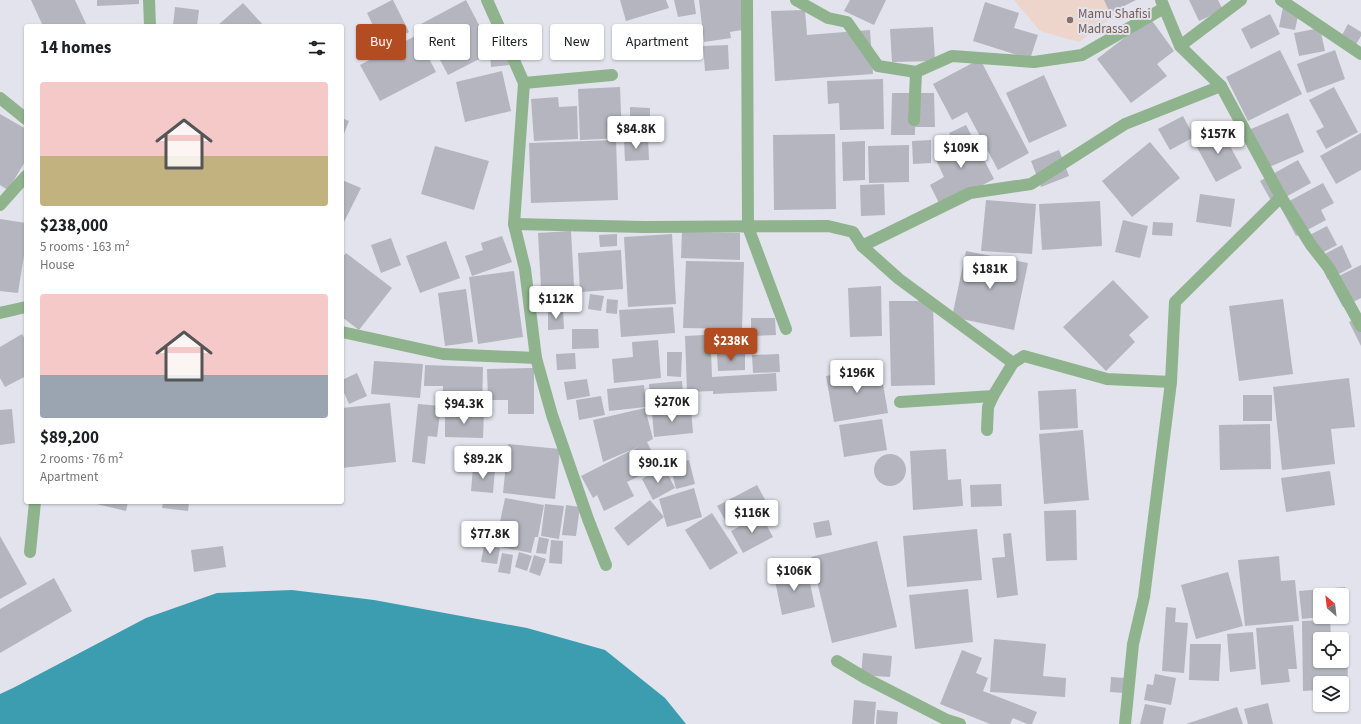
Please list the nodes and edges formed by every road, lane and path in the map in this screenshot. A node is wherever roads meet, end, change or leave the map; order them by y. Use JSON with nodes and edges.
{"nodes":[{"id":1,"x":149,"y":0,"type":"edge"},
{"id":2,"x":487,"y":0,"type":"edge"},
{"id":3,"x":747,"y":0,"type":"edge"},
{"id":4,"x":796,"y":0,"type":"edge"},
{"id":5,"x":1241,"y":0,"type":"edge"},
{"id":6,"x":1281,"y":0,"type":"edge"},
{"id":7,"x":1162,"y":4,"type":"edge"},
{"id":8,"x":150,"y":24,"type":"edge"},
{"id":9,"x":1180,"y":46,"type":"junction"},
{"id":10,"x":1361,"y":54,"type":"edge"},
{"id":11,"x":916,"y":72,"type":"junction"},
{"id":12,"x":612,"y":76,"type":"dead end"},
{"id":13,"x":524,"y":83,"type":"junction"},
{"id":14,"x":1221,"y":86,"type":"junction"},
{"id":15,"x":0,"y":98,"type":"edge"},
{"id":16,"x":24,"y":117,"type":"edge"},
{"id":17,"x":914,"y":120,"type":"dead end"},
{"id":18,"x":24,"y":178,"type":"edge"},
{"id":19,"x":1280,"y":197,"type":"junction"},
{"id":20,"x":0,"y":205,"type":"edge"},
{"id":21,"x":514,"y":224,"type":"junction"},
{"id":22,"x":748,"y":227,"type":"junction"},
{"id":23,"x":862,"y":246,"type":"junction"},
{"id":24,"x":24,"y":307,"type":"edge"},
{"id":25,"x":0,"y":313,"type":"edge"},
{"id":26,"x":1361,"y":326,"type":"edge"},
{"id":27,"x":786,"y":329,"type":"dead end"},
{"id":28,"x":344,"y":332,"type":"edge"},
{"id":29,"x":536,"y":358,"type":"junction"},
{"id":30,"x":1013,"y":363,"type":"junction"},
{"id":31,"x":1172,"y":382,"type":"junction"},
{"id":32,"x":992,"y":396,"type":"junction"},
{"id":33,"x":900,"y":402,"type":"dead end"},
{"id":34,"x":987,"y":430,"type":"dead end"},
{"id":35,"x":35,"y":504,"type":"edge"},
{"id":36,"x":30,"y":552,"type":"dead end"},
{"id":37,"x":606,"y":565,"type":"dead end"},
{"id":38,"x":837,"y":661,"type":"dead end"},
{"id":39,"x":948,"y":722,"type":"edge"},
{"id":40,"x":960,"y":724,"type":"edge"},
{"id":41,"x":1125,"y":724,"type":"edge"}],
"edges":[{"from":1,"to":8,"type":"street"},
{"from":2,"to":13,"type":"street"},
{"from":3,"to":22,"type":"street"},
{"from":4,"to":11,"type":"street"},
{"from":5,"to":9,"type":"street"},
{"from":6,"to":10,"type":"street"},
{"from":7,"to":9,"type":"street"},
{"from":7,"to":11,"type":"street"},
{"from":9,"to":14,"type":"street"},
{"from":11,"to":17,"type":"street"},
{"from":12,"to":13,"type":"street"},
{"from":13,"to":21,"type":"street"},
{"from":14,"to":19,"type":"street"},
{"from":14,"to":23,"type":"street"},
{"from":15,"to":16,"type":"street"},
{"from":18,"to":20,"type":"street"},
{"from":19,"to":26,"type":"street"},
{"from":19,"to":31,"type":"street"},
{"from":21,"to":22,"type":"street"},
{"from":21,"to":29,"type":"street"},
{"from":22,"to":23,"type":"street"},
{"from":22,"to":27,"type":"street"},
{"from":23,"to":30,"type":"street"},
{"from":24,"to":25,"type":"street"},
{"from":28,"to":29,"type":"street"},
{"from":29,"to":37,"type":"street"},
{"from":30,"to":31,"type":"street"},
{"from":30,"to":32,"type":"street"},
{"from":31,"to":41,"type":"street"},
{"from":32,"to":33,"type":"street"},
{"from":32,"to":34,"type":"street"},
{"from":35,"to":36,"type":"street"},
{"from":38,"to":39,"type":"street"},
{"from":39,"to":40,"type":"street"}]}
